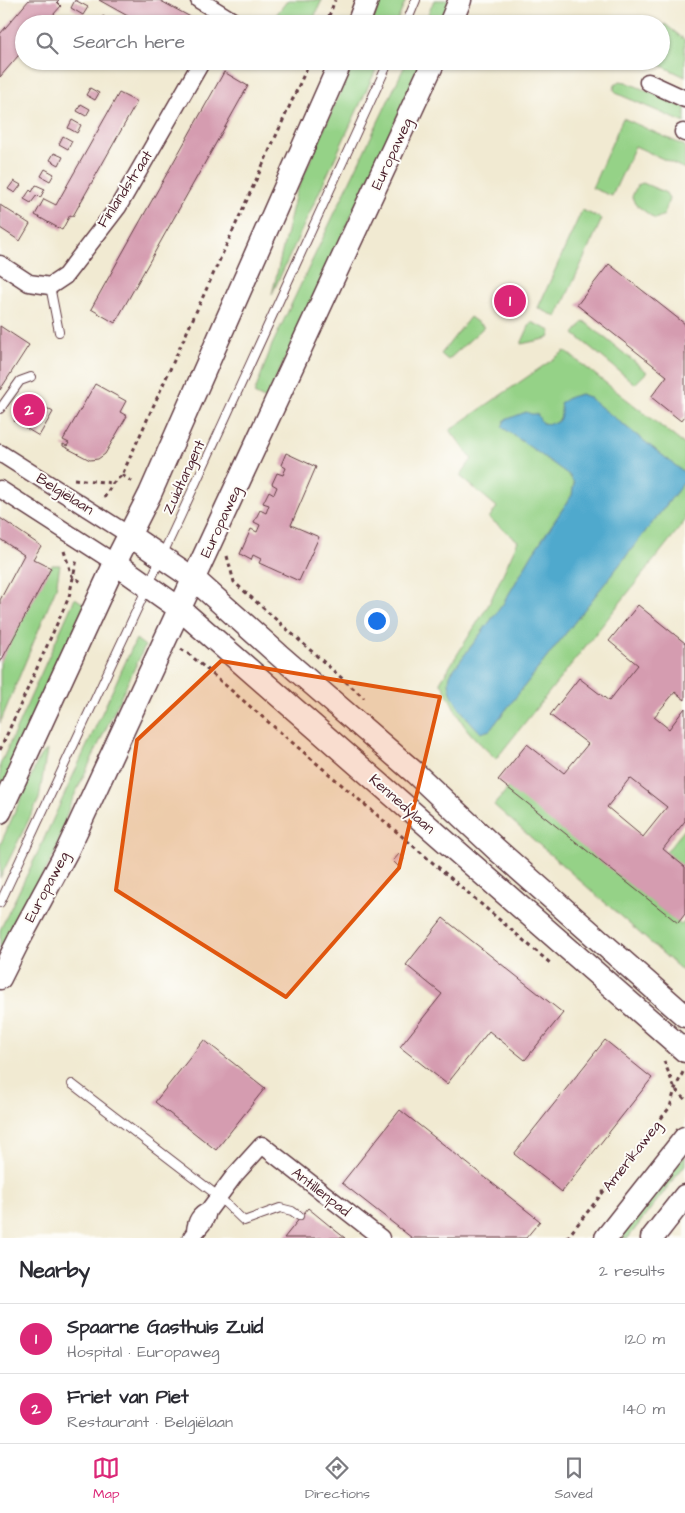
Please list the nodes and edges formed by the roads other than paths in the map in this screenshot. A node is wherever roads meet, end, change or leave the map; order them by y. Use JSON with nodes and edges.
{"nodes":[{"id":1,"x":199,"y":0,"type":"edge"},
{"id":2,"x":367,"y":0,"type":"edge"},
{"id":3,"x":416,"y":0,"type":"edge"},
{"id":4,"x":460,"y":0,"type":"edge"},
{"id":5,"x":220,"y":15,"type":"edge"},
{"id":6,"x":361,"y":15,"type":"edge"},
{"id":7,"x":410,"y":15,"type":"edge"},
{"id":8,"x":454,"y":15,"type":"edge"},
{"id":9,"x":197,"y":70,"type":"edge"},
{"id":10,"x":337,"y":70,"type":"edge"},
{"id":11,"x":385,"y":70,"type":"edge"},
{"id":12,"x":430,"y":70,"type":"edge"},
{"id":13,"x":648,"y":82,"type":"dead end"},
{"id":14,"x":685,"y":99,"type":"edge"},
{"id":15,"x":0,"y":264,"type":"edge"},
{"id":16,"x":50,"y":286,"type":"junction"},
{"id":17,"x":59,"y":332,"type":"dead end"},
{"id":18,"x":31,"y":377,"type":"dead end"},
{"id":19,"x":0,"y":409,"type":"edge"},
{"id":20,"x":0,"y":454,"type":"edge"},
{"id":21,"x":0,"y":489,"type":"edge"},
{"id":22,"x":129,"y":534,"type":"junction"},
{"id":23,"x":162,"y":557,"type":"junction"},
{"id":24,"x":115,"y":563,"type":"junction"},
{"id":25,"x":194,"y":579,"type":"junction"},
{"id":26,"x":147,"y":585,"type":"junction"},
{"id":27,"x":180,"y":608,"type":"junction"},
{"id":28,"x":0,"y":812,"type":"edge"},
{"id":29,"x":0,"y":903,"type":"edge"},
{"id":30,"x":0,"y":978,"type":"edge"},
{"id":31,"x":685,"y":1016,"type":"edge"},
{"id":32,"x":685,"y":1051,"type":"edge"},
{"id":33,"x":72,"y":1084,"type":"dead end"},
{"id":34,"x":685,"y":1138,"type":"edge"},
{"id":35,"x":218,"y":1196,"type":"junction"},
{"id":36,"x":685,"y":1196,"type":"edge"},
{"id":37,"x":299,"y":1216,"type":"dead end"},
{"id":38,"x":193,"y":1234,"type":"edge"},
{"id":39,"x":381,"y":1238,"type":"edge"},
{"id":40,"x":606,"y":1238,"type":"edge"},
{"id":41,"x":652,"y":1238,"type":"edge"}],
"edges":[{"from":1,"to":5,"type":"street"},
{"from":2,"to":6,"type":"main road"},
{"from":3,"to":7,"type":"lane"},
{"from":4,"to":8,"type":"main road"},
{"from":9,"to":16,"type":"street","name":"Finlandstraat"},
{"from":10,"to":22,"type":"main road"},
{"from":11,"to":23,"type":"lane","name":"Zuidtangent"},
{"from":12,"to":25,"type":"main road","name":"Europaweg"},
{"from":13,"to":14,"type":"street"},
{"from":15,"to":16,"type":"street"},
{"from":16,"to":17,"type":"lane"},
{"from":18,"to":19,"type":"lane"},
{"from":20,"to":22,"type":"street","name":"Belgiëlaan"},
{"from":21,"to":24,"type":"street","name":"Belgiëlaan"},
{"from":22,"to":23,"type":"main road","name":"Kennedylaan"},
{"from":22,"to":24,"type":"main road"},
{"from":23,"to":25,"type":"main road","name":"Kennedylaan"},
{"from":23,"to":26,"type":"lane","name":"Zuidtangent"},
{"from":24,"to":26,"type":"main road","name":"Kennedylaan"},
{"from":24,"to":28,"type":"main road"},
{"from":25,"to":27,"type":"main road","name":"Europaweg"},
{"from":25,"to":31,"type":"main road","name":"Kennedylaan"},
{"from":26,"to":27,"type":"main road","name":"Kennedylaan"},
{"from":26,"to":29,"type":"lane","name":"Zuidtangent"},
{"from":27,"to":30,"type":"main road","name":"Europaweg"},
{"from":27,"to":32,"type":"main road","name":"Kennedylaan"},
{"from":33,"to":35,"type":"lane"},
{"from":34,"to":40,"type":"main road","name":"Amerikaweg"},
{"from":35,"to":37,"type":"lane"},
{"from":35,"to":38,"type":"street"},
{"from":35,"to":39,"type":"street","name":"Antillenpad"},
{"from":36,"to":41,"type":"main road"}]}
